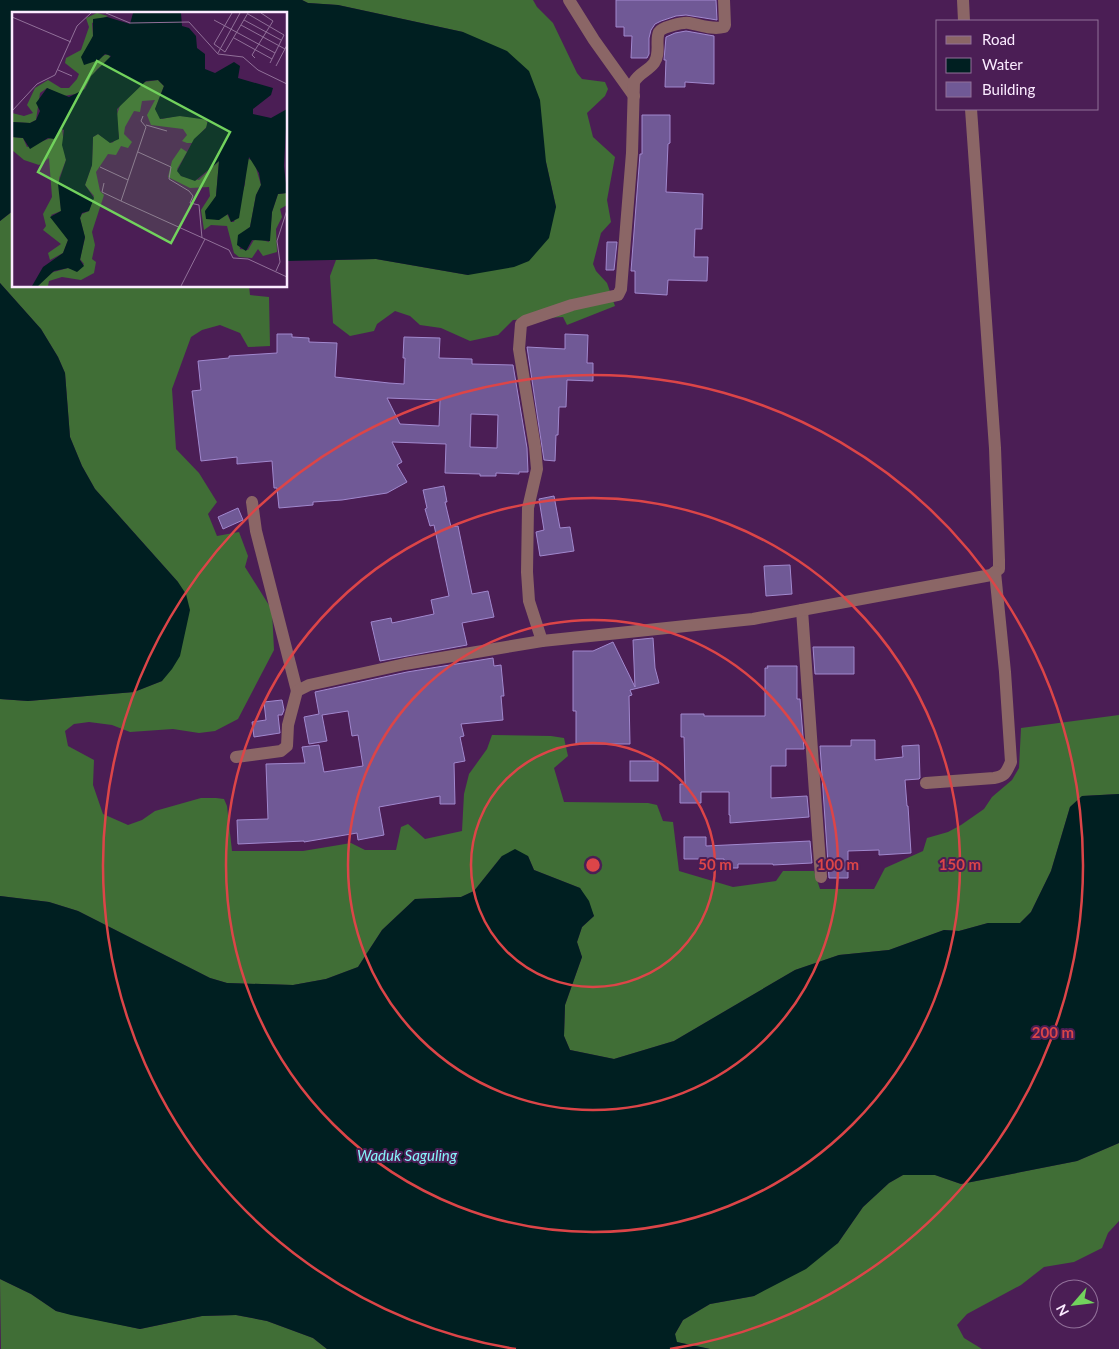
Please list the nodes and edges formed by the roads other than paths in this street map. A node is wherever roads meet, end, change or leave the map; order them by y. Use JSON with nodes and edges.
{"nodes":[{"id":1,"x":570,"y":0,"type":"edge"},
{"id":2,"x":724,"y":0,"type":"edge"},
{"id":3,"x":963,"y":0,"type":"edge"},
{"id":4,"x":964,"y":20,"type":"edge"},
{"id":5,"x":634,"y":96,"type":"junction"},
{"id":6,"x":971,"y":110,"type":"edge"},
{"id":7,"x":252,"y":502,"type":"dead end"},
{"id":8,"x":995,"y":572,"type":"junction"},
{"id":9,"x":802,"y":610,"type":"junction"},
{"id":10,"x":542,"y":641,"type":"junction"},
{"id":11,"x":297,"y":691,"type":"junction"},
{"id":12,"x":236,"y":757,"type":"dead end"},
{"id":13,"x":926,"y":783,"type":"dead end"},
{"id":14,"x":820,"y":877,"type":"dead end"}],
"edges":[{"from":1,"to":5,"type":"street"},
{"from":2,"to":5,"type":"street"},
{"from":3,"to":4,"type":"street"},
{"from":5,"to":10,"type":"street"},
{"from":6,"to":8,"type":"street"},
{"from":7,"to":11,"type":"street"},
{"from":8,"to":9,"type":"street"},
{"from":8,"to":13,"type":"street"},
{"from":9,"to":10,"type":"street"},
{"from":9,"to":14,"type":"street"},
{"from":10,"to":11,"type":"street"},
{"from":11,"to":12,"type":"street"}]}
